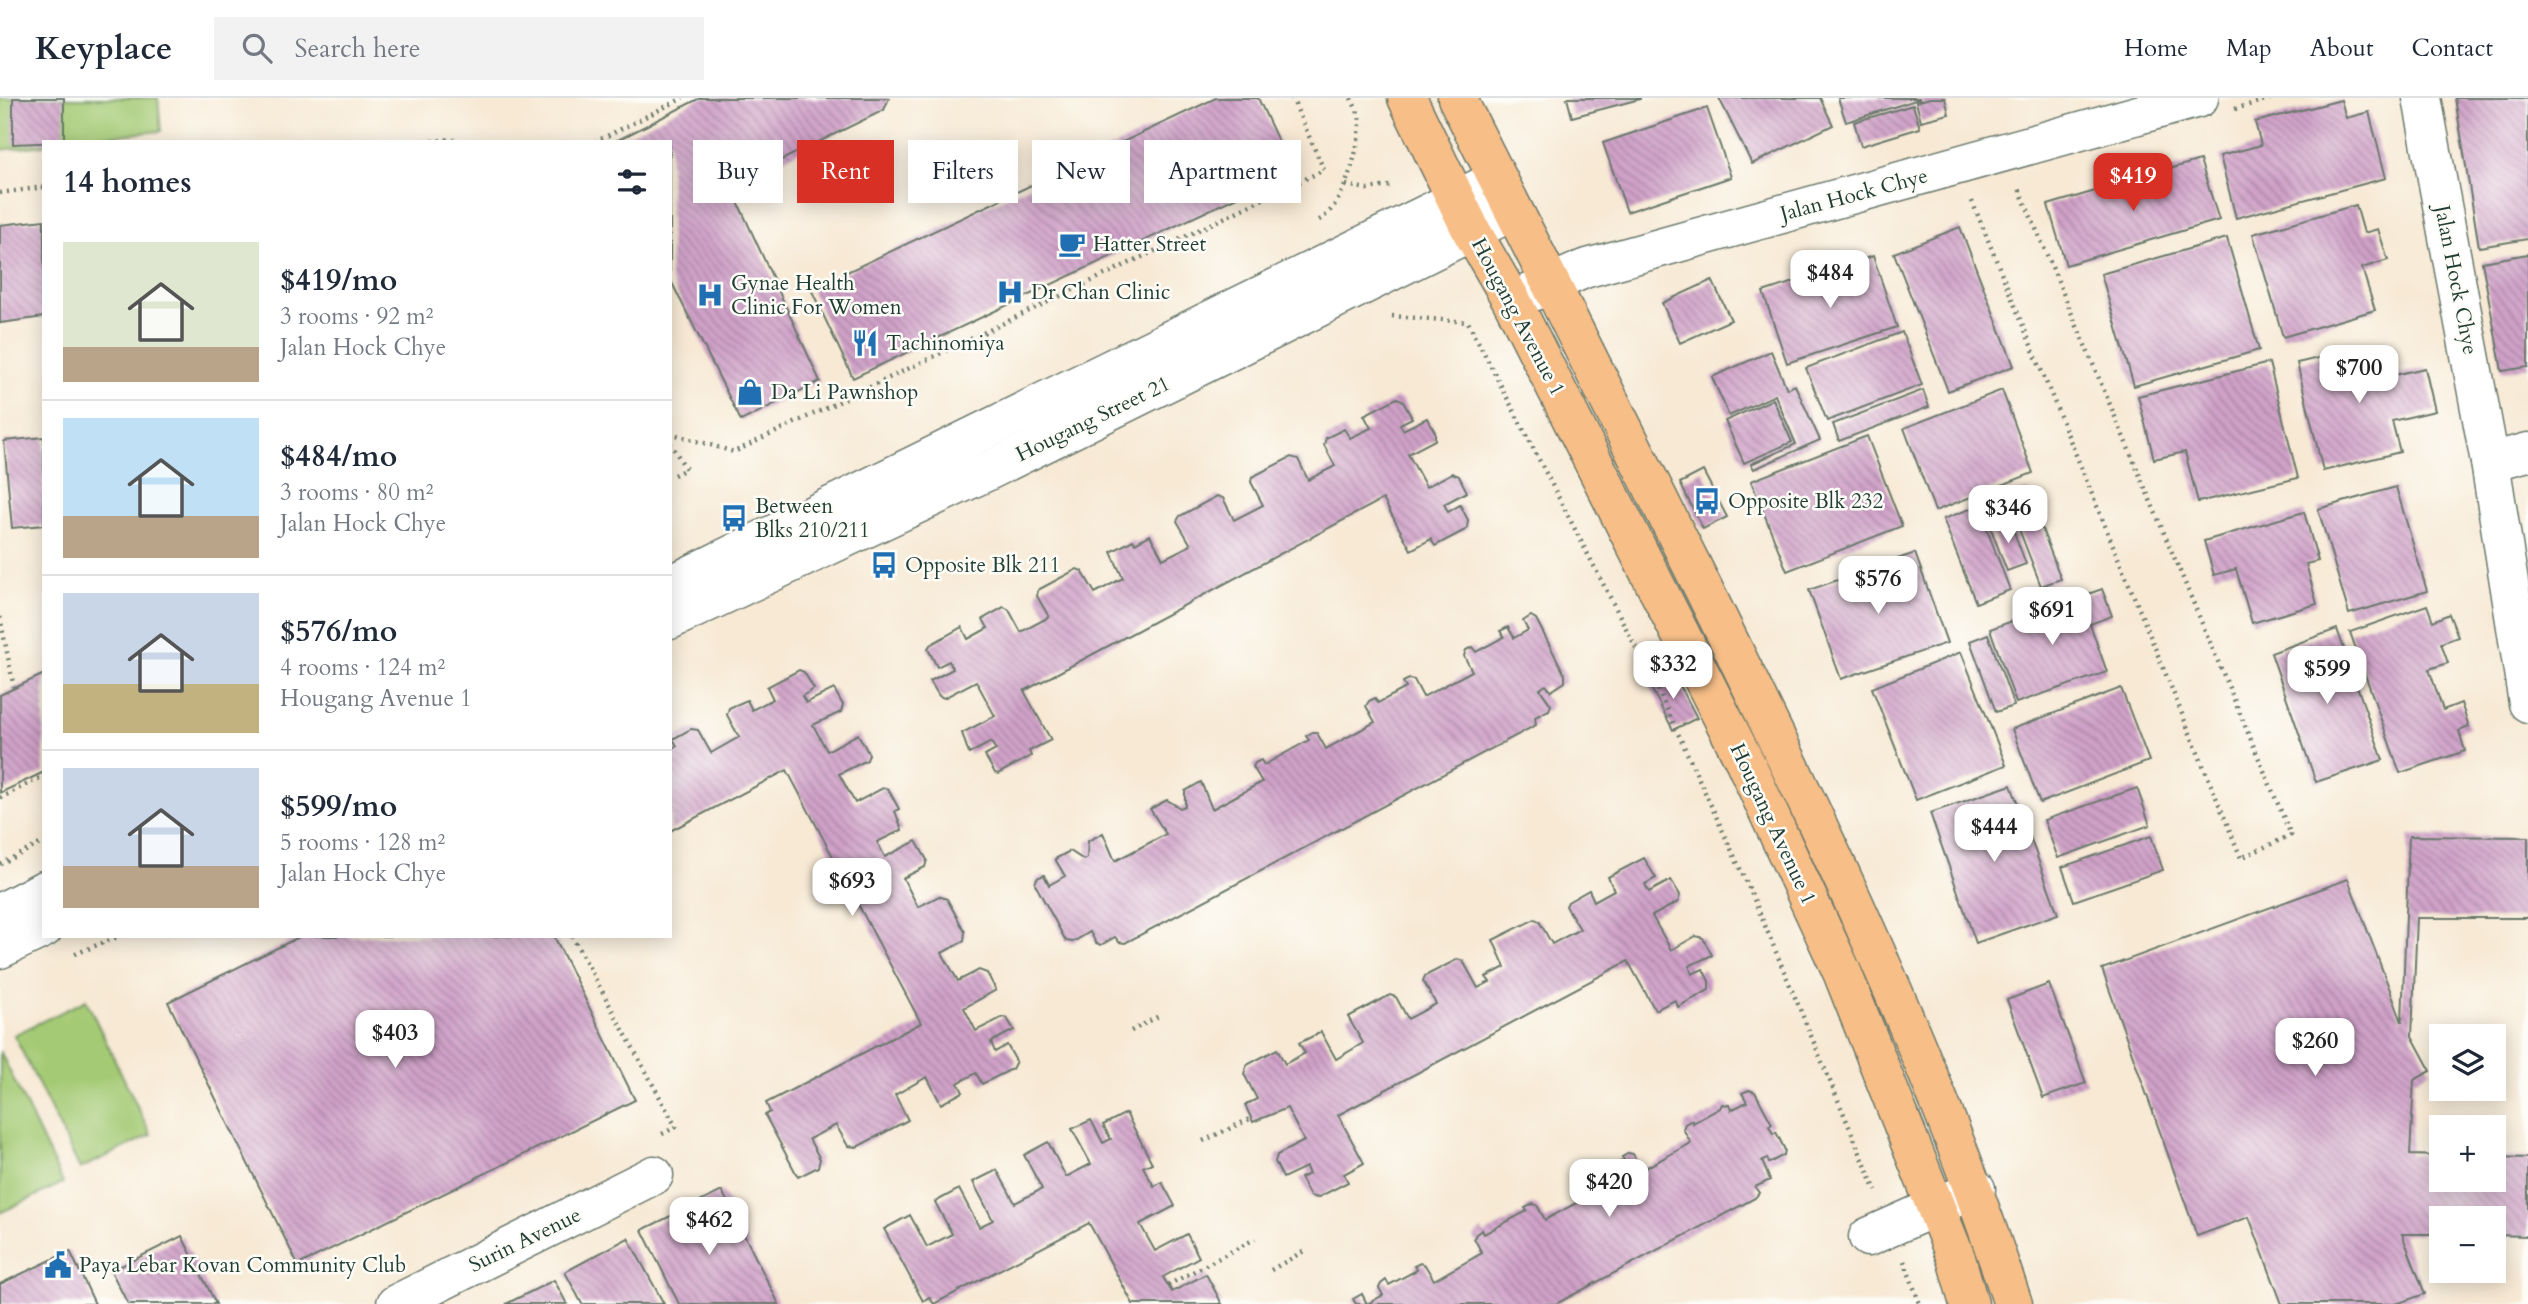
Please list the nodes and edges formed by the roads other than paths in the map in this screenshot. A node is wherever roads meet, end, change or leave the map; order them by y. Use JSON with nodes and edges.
{"nodes":[{"id":1,"x":1407,"y":98,"type":"edge"},
{"id":2,"x":1457,"y":98,"type":"edge"},
{"id":3,"x":2199,"y":98,"type":"edge"},
{"id":4,"x":2422,"y":98,"type":"edge"},
{"id":5,"x":1506,"y":195,"type":"junction"},
{"id":6,"x":1465,"y":215,"type":"junction"},
{"id":7,"x":1550,"y":282,"type":"junction"},
{"id":8,"x":1512,"y":301,"type":"junction"},
{"id":9,"x":2528,"y":452,"type":"edge"},
{"id":10,"x":2490,"y":462,"type":"junction"},
{"id":11,"x":672,"y":584,"type":"edge"},
{"id":12,"x":672,"y":619,"type":"edge"},
{"id":13,"x":2528,"y":703,"type":"edge"},
{"id":14,"x":42,"y":891,"type":"edge"},
{"id":15,"x":0,"y":913,"type":"edge"},
{"id":16,"x":42,"y":929,"type":"edge"},
{"id":17,"x":0,"y":949,"type":"edge"},
{"id":18,"x":654,"y":1175,"type":"dead end"},
{"id":19,"x":1976,"y":1189,"type":"junction"},
{"id":20,"x":1935,"y":1206,"type":"junction"},
{"id":21,"x":1879,"y":1231,"type":"road end"},
{"id":22,"x":396,"y":1304,"type":"edge"},
{"id":23,"x":1969,"y":1304,"type":"edge"},
{"id":24,"x":2013,"y":1304,"type":"edge"}],
"edges":[{"from":1,"to":6,"type":"main road","name":"Hougang Avenue 1"},
{"from":2,"to":5,"type":"main road","name":"Hougang Avenue 1"},
{"from":3,"to":7,"type":"street","name":"Jalan Hock Chye"},
{"from":4,"to":10,"type":"street","name":"Jalan Hock Chye"},
{"from":5,"to":6,"type":"street","name":"Hougang Street 21"},
{"from":5,"to":7,"type":"main road","name":"Hougang Avenue 1"},
{"from":6,"to":8,"type":"main road","name":"Hougang Avenue 1"},
{"from":6,"to":11,"type":"street","name":"Hougang Street 21"},
{"from":6,"to":12,"type":"street","name":"Hougang Street 21"},
{"from":7,"to":8,"type":"street","name":"Jalan Hock Chye"},
{"from":7,"to":19,"type":"main road","name":"Hougang Avenue 1"},
{"from":8,"to":20,"type":"main road","name":"Hougang Avenue 1"},
{"from":9,"to":10,"type":"street"},
{"from":10,"to":13,"type":"street","name":"Jalan Hock Chye"},
{"from":14,"to":15,"type":"street"},
{"from":16,"to":17,"type":"street"},
{"from":18,"to":22,"type":"street","name":"Surin Avenue"},
{"from":19,"to":20,"type":"street"},
{"from":19,"to":24,"type":"main road","name":"Hougang Avenue 1"},
{"from":20,"to":21,"type":"street"},
{"from":20,"to":23,"type":"main road","name":"Hougang Avenue 1"}]}
